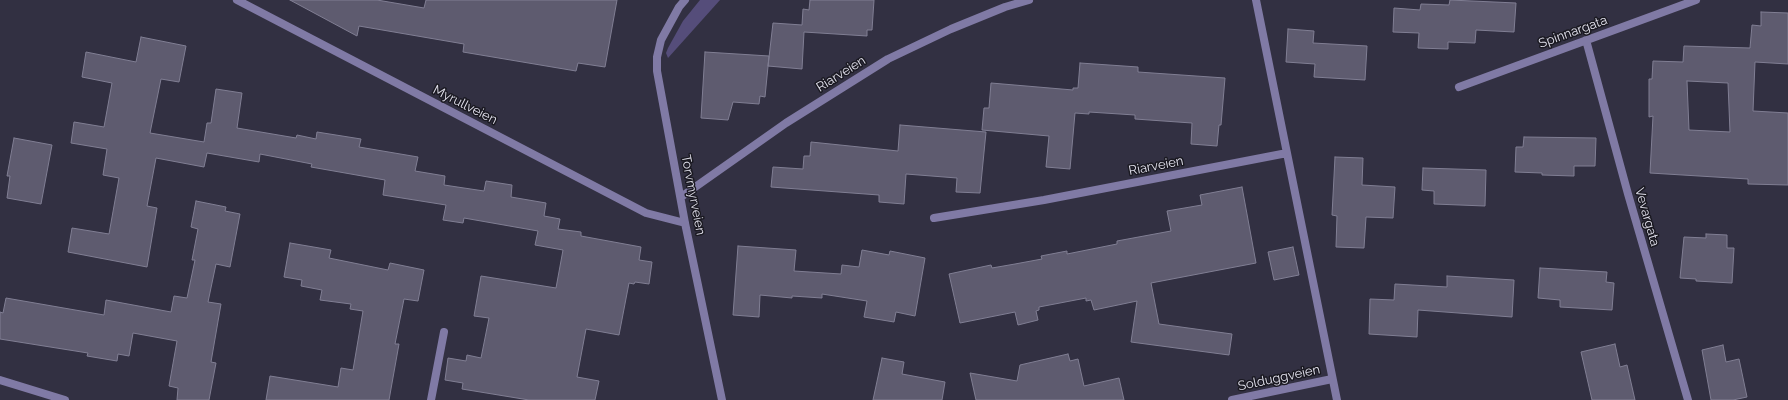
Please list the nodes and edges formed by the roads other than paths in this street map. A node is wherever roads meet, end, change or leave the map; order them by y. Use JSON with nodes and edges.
{"nodes":[{"id":1,"x":237,"y":0,"type":"edge"},
{"id":2,"x":685,"y":0,"type":"edge"},
{"id":3,"x":1029,"y":0,"type":"edge"},
{"id":4,"x":1256,"y":0,"type":"edge"},
{"id":5,"x":1696,"y":0,"type":"edge"},
{"id":6,"x":1586,"y":40,"type":"junction"},
{"id":7,"x":1459,"y":87,"type":"dead end"},
{"id":8,"x":1287,"y":153,"type":"junction"},
{"id":9,"x":681,"y":197,"type":"junction"},
{"id":10,"x":934,"y":218,"type":"dead end"},
{"id":11,"x":686,"y":223,"type":"junction"},
{"id":12,"x":444,"y":332,"type":"dead end"},
{"id":13,"x":1332,"y":379,"type":"junction"},
{"id":14,"x":0,"y":380,"type":"edge"},
{"id":15,"x":64,"y":400,"type":"edge"},
{"id":16,"x":432,"y":400,"type":"edge"},
{"id":17,"x":722,"y":400,"type":"edge"},
{"id":18,"x":1232,"y":400,"type":"edge"},
{"id":19,"x":1337,"y":400,"type":"edge"},
{"id":20,"x":1688,"y":400,"type":"edge"}],
"edges":[{"from":1,"to":11,"type":"street","name":"Myrullveien"},
{"from":2,"to":9,"type":"street","name":"Torvmyrveien"},
{"from":3,"to":9,"type":"street","name":"Riarveien"},
{"from":4,"to":8,"type":"street"},
{"from":5,"to":6,"type":"street","name":"Spinnargata"},
{"from":6,"to":7,"type":"street","name":"Spinnargata"},
{"from":6,"to":20,"type":"street","name":"Vevargata"},
{"from":8,"to":10,"type":"street","name":"Riarveien"},
{"from":8,"to":13,"type":"street"},
{"from":9,"to":11,"type":"street","name":"Torvmyrveien"},
{"from":11,"to":17,"type":"street","name":"Torvmyrveien"},
{"from":12,"to":16,"type":"street"},
{"from":13,"to":18,"type":"street","name":"Solduggveien"},
{"from":13,"to":19,"type":"street"},
{"from":14,"to":15,"type":"street"}]}
